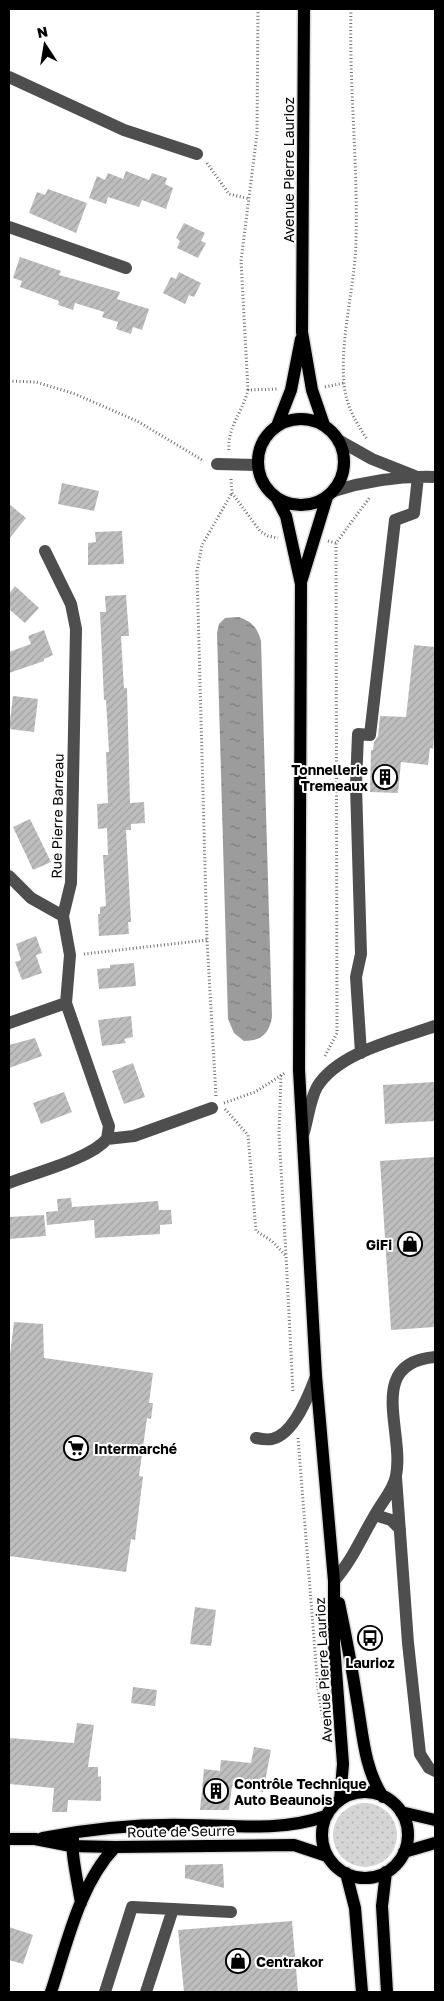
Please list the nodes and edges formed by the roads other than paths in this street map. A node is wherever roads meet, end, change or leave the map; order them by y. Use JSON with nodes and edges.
{"nodes":[{"id":1,"x":304,"y":9,"type":"edge"},
{"id":2,"x":9,"y":77,"type":"edge"},
{"id":3,"x":197,"y":154,"type":"road end"},
{"id":4,"x":9,"y":227,"type":"edge"},
{"id":5,"x":126,"y":268,"type":"dead end"},
{"id":6,"x":302,"y":332,"type":"junction"},
{"id":7,"x":324,"y":425,"type":"junction"},
{"id":8,"x":277,"y":426,"type":"junction"},
{"id":9,"x":340,"y":442,"type":"junction"},
{"id":10,"x":217,"y":464,"type":"road end"},
{"id":11,"x":258,"y":465,"type":"junction"},
{"id":12,"x":418,"y":476,"type":"junction"},
{"id":13,"x":435,"y":477,"type":"edge"},
{"id":14,"x":330,"y":494,"type":"junction"},
{"id":15,"x":276,"y":497,"type":"junction"},
{"id":16,"x":46,"y":551,"type":"dead end"},
{"id":17,"x":300,"y":584,"type":"junction"},
{"id":18,"x":9,"y":876,"type":"edge"},
{"id":19,"x":63,"y":916,"type":"junction"},
{"id":20,"x":66,"y":1003,"type":"junction"},
{"id":21,"x":9,"y":1023,"type":"edge"},
{"id":22,"x":435,"y":1026,"type":"edge"},
{"id":23,"x":361,"y":1053,"type":"junction"},
{"id":24,"x":216,"y":1106,"type":"road end"},
{"id":25,"x":107,"y":1139,"type":"junction"},
{"id":26,"x":302,"y":1140,"type":"junction"},
{"id":27,"x":9,"y":1183,"type":"edge"},
{"id":28,"x":435,"y":1357,"type":"edge"},
{"id":29,"x":316,"y":1376,"type":"junction"},
{"id":30,"x":256,"y":1438,"type":"dead end"},
{"id":31,"x":396,"y":1477,"type":"junction"},
{"id":32,"x":375,"y":1514,"type":"junction"},
{"id":33,"x":400,"y":1529,"type":"junction"},
{"id":34,"x":334,"y":1581,"type":"junction"},
{"id":35,"x":435,"y":1771,"type":"edge"},
{"id":36,"x":383,"y":1796,"type":"junction"},
{"id":37,"x":340,"y":1800,"type":"junction"},
{"id":38,"x":401,"y":1812,"type":"junction"},
{"id":39,"x":326,"y":1816,"type":"junction"},
{"id":40,"x":435,"y":1820,"type":"edge"},
{"id":41,"x":82,"y":1831,"type":"junction"},
{"id":42,"x":9,"y":1839,"type":"edge"},
{"id":43,"x":35,"y":1839,"type":"junction"},
{"id":44,"x":435,"y":1843,"type":"edge"},
{"id":45,"x":71,"y":1846,"type":"junction"},
{"id":46,"x":115,"y":1847,"type":"junction"},
{"id":47,"x":404,"y":1852,"type":"junction"},
{"id":48,"x":327,"y":1856,"type":"junction"},
{"id":49,"x":386,"y":1872,"type":"junction"},
{"id":50,"x":346,"y":1874,"type":"junction"},
{"id":51,"x":81,"y":1903,"type":"junction"},
{"id":52,"x":173,"y":1909,"type":"junction"},
{"id":53,"x":231,"y":1912,"type":"dead end"},
{"id":54,"x":51,"y":1992,"type":"edge"},
{"id":55,"x":105,"y":1992,"type":"edge"},
{"id":56,"x":146,"y":1992,"type":"edge"},
{"id":57,"x":362,"y":1992,"type":"edge"},
{"id":58,"x":387,"y":1992,"type":"edge"}],
"edges":[{"from":1,"to":6,"type":"main road","name":"Avenue Pierre Laurioz"},
{"from":2,"to":3,"type":"street"},
{"from":4,"to":5,"type":"street"},
{"from":6,"to":7,"type":"main road","name":"Avenue Pierre Laurioz"},
{"from":6,"to":8,"type":"main road","name":"Avenue Pierre Laurioz"},
{"from":7,"to":8,"type":"main road"},
{"from":7,"to":9,"type":"main road"},
{"from":8,"to":11,"type":"main road"},
{"from":9,"to":12,"type":"street"},
{"from":9,"to":14,"type":"main road"},
{"from":10,"to":11,"type":"street"},
{"from":11,"to":15,"type":"main road"},
{"from":12,"to":13,"type":"street"},
{"from":12,"to":14,"type":"street"},
{"from":12,"to":23,"type":"street"},
{"from":14,"to":15,"type":"main road"},
{"from":14,"to":17,"type":"main road"},
{"from":15,"to":17,"type":"main road"},
{"from":16,"to":19,"type":"street","name":"Rue Pierre Barreau"},
{"from":17,"to":26,"type":"main road"},
{"from":18,"to":19,"type":"street"},
{"from":19,"to":20,"type":"street","name":"Rue Pierre Barreau"},
{"from":20,"to":21,"type":"street"},
{"from":20,"to":25,"type":"street","name":"Rue Pierre Barreau"},
{"from":22,"to":23,"type":"street"},
{"from":23,"to":26,"type":"street"},
{"from":24,"to":25,"type":"street"},
{"from":25,"to":27,"type":"street"},
{"from":26,"to":29,"type":"main road"},
{"from":28,"to":31,"type":"street"},
{"from":29,"to":30,"type":"street"},
{"from":29,"to":34,"type":"main road"},
{"from":31,"to":32,"type":"street"},
{"from":31,"to":33,"type":"street"},
{"from":32,"to":33,"type":"street"},
{"from":32,"to":34,"type":"street"},
{"from":33,"to":35,"type":"street"},
{"from":34,"to":36,"type":"main road","name":"Avenue Pierre Laurioz"},
{"from":34,"to":37,"type":"main road","name":"Avenue Pierre Laurioz"},
{"from":36,"to":37,"type":"main road"},
{"from":36,"to":38,"type":"main road"},
{"from":37,"to":39,"type":"main road"},
{"from":38,"to":40,"type":"main road"},
{"from":38,"to":47,"type":"main road"},
{"from":39,"to":41,"type":"main road","name":"Route de Seurre"},
{"from":39,"to":48,"type":"main road"},
{"from":41,"to":43,"type":"main road","name":"Route de Seurre"},
{"from":41,"to":45,"type":"main road"},
{"from":42,"to":43,"type":"main road","name":"Route de Seurre"},
{"from":43,"to":45,"type":"main road","name":"Route de Seurre"},
{"from":44,"to":47,"type":"main road"},
{"from":45,"to":46,"type":"main road","name":"Route de Seurre"},
{"from":45,"to":51,"type":"main road"},
{"from":46,"to":48,"type":"main road","name":"Route de Seurre"},
{"from":46,"to":51,"type":"main road"},
{"from":47,"to":49,"type":"main road"},
{"from":48,"to":50,"type":"main road"},
{"from":49,"to":50,"type":"main road"},
{"from":49,"to":58,"type":"main road"},
{"from":50,"to":57,"type":"main road"},
{"from":51,"to":54,"type":"main road"},
{"from":52,"to":53,"type":"street"},
{"from":52,"to":55,"type":"street"},
{"from":52,"to":56,"type":"street"}]}
